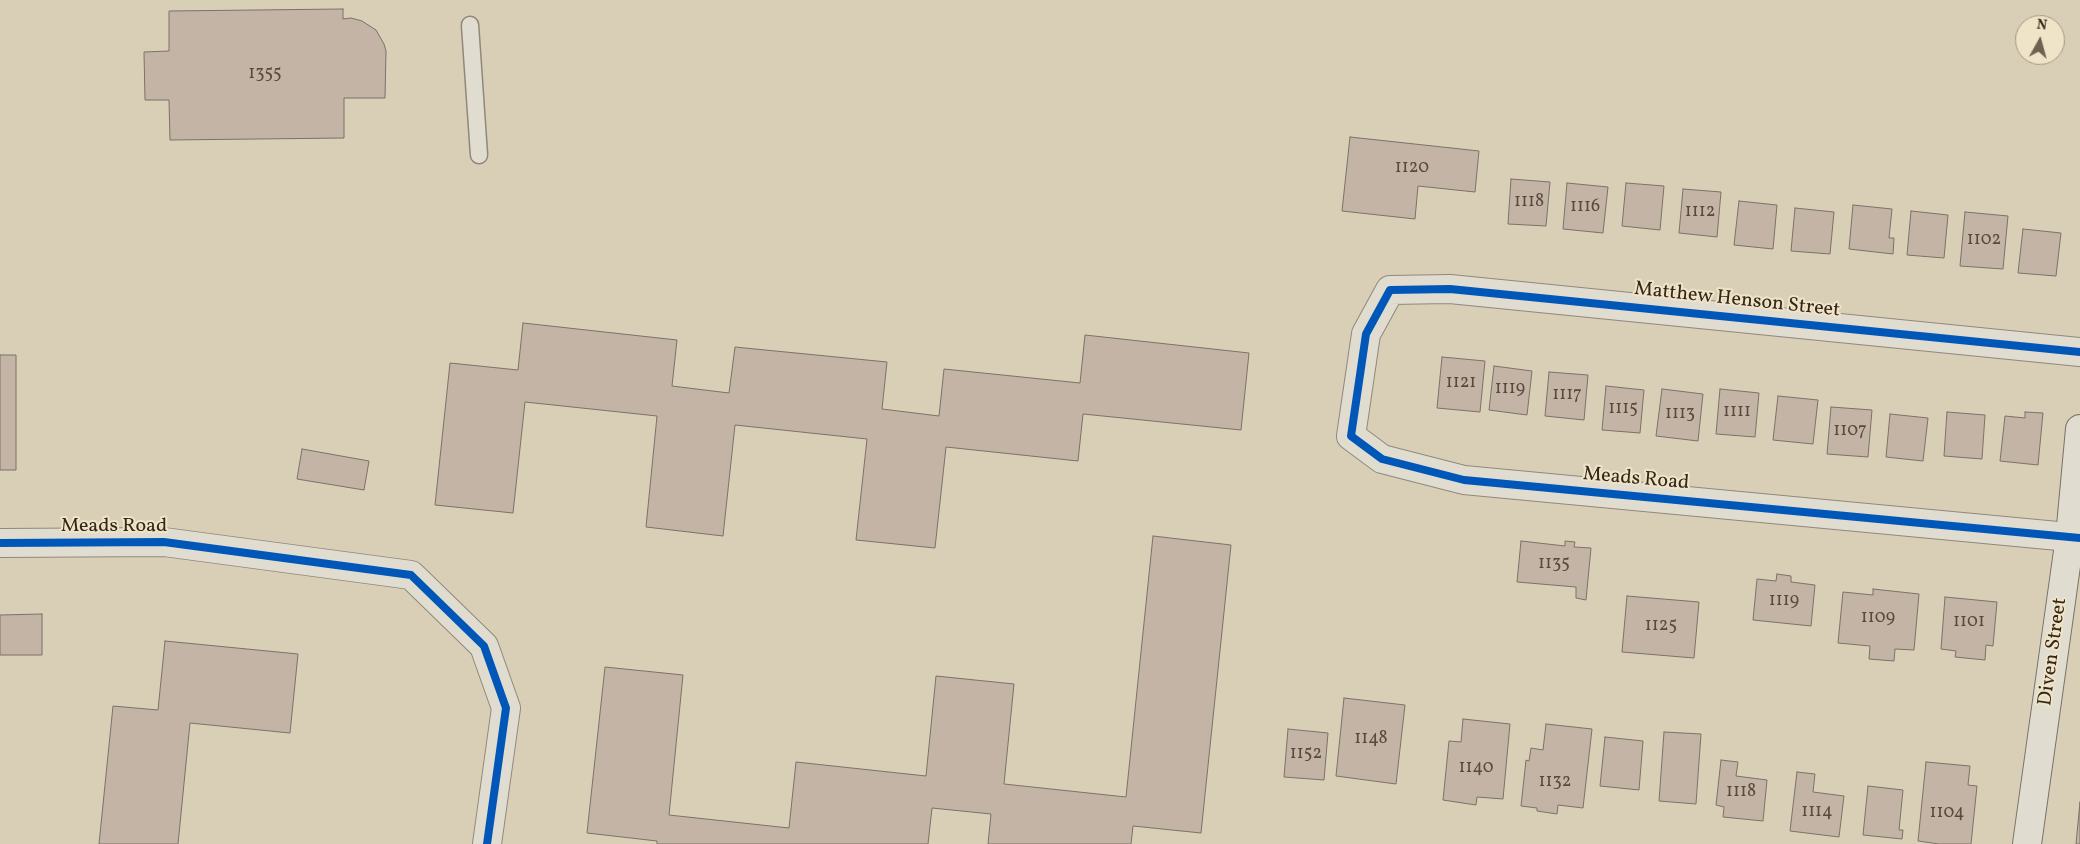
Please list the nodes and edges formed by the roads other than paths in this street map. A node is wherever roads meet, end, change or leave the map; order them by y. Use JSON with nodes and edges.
{"nodes":[{"id":1,"x":470,"y":25,"type":"dead end"},
{"id":2,"x":479,"y":155,"type":"dead end"},
{"id":3,"x":1390,"y":290,"type":"joint"},
{"id":4,"x":2080,"y":352,"type":"edge"},
{"id":5,"x":2080,"y":429,"type":"edge"},
{"id":6,"x":2075,"y":537,"type":"edge"},
{"id":7,"x":0,"y":543,"type":"edge"},
{"id":8,"x":487,"y":844,"type":"edge"},
{"id":9,"x":2027,"y":844,"type":"edge"}],
"edges":[{"from":1,"to":2,"type":"lane"},
{"from":3,"to":4,"type":"street","name":"Matthew Henson Street"},
{"from":3,"to":6,"type":"street","name":"Meads Road"},
{"from":5,"to":6,"type":"street","name":"Diven Street"},
{"from":6,"to":9,"type":"street","name":"Diven Street"},
{"from":7,"to":8,"type":"street","name":"Meads Road"}]}
